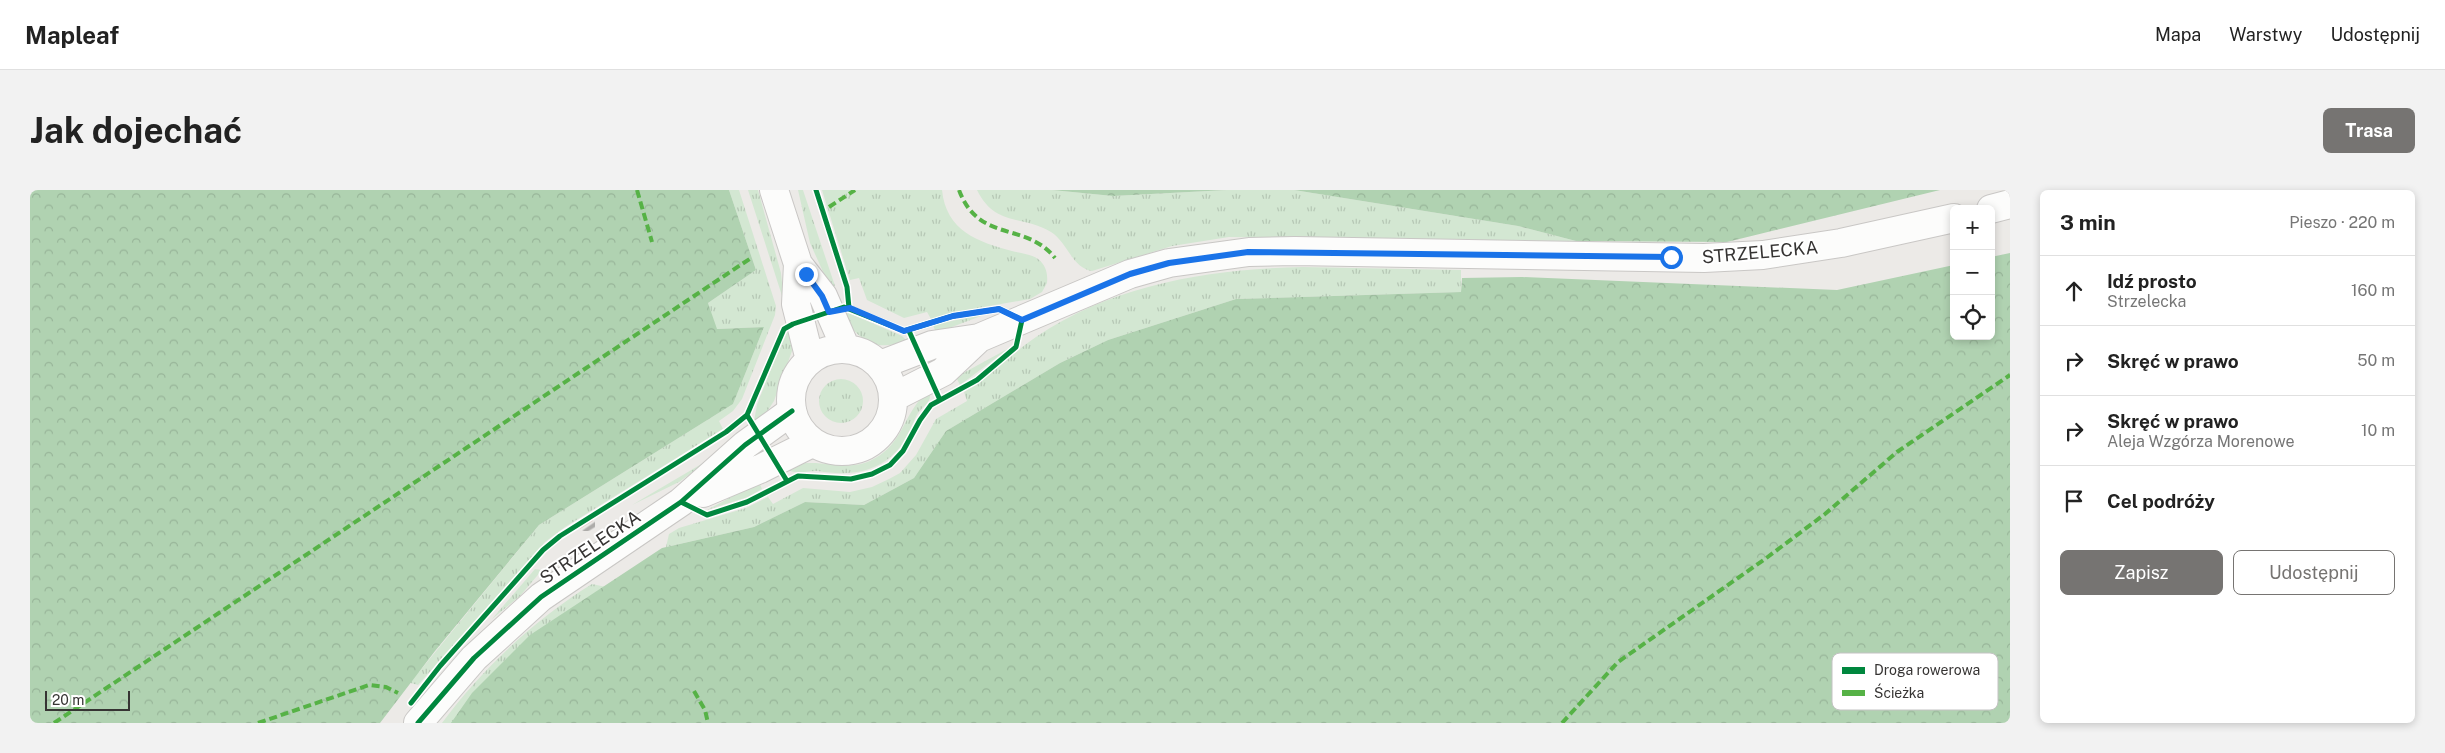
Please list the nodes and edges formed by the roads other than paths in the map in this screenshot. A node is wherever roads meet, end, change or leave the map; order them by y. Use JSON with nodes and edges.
{"nodes":[{"id":1,"x":774,"y":190,"type":"edge"},
{"id":2,"x":2010,"y":204,"type":"edge"},
{"id":3,"x":1995,"y":208,"type":"edge"},
{"id":4,"x":1950,"y":219,"type":"edge"},
{"id":5,"x":798,"y":264,"type":"junction"},
{"id":6,"x":979,"y":338,"type":"junction"},
{"id":7,"x":846,"y":349,"type":"junction"},
{"id":8,"x":810,"y":360,"type":"junction"},
{"id":9,"x":880,"y":365,"type":"junction"},
{"id":10,"x":894,"y":398,"type":"junction"},
{"id":11,"x":792,"y":411,"type":"junction"},
{"id":12,"x":812,"y":443,"type":"junction"},
{"id":13,"x":681,"y":502,"type":"junction"},
{"id":14,"x":418,"y":723,"type":"edge"}],
"edges":[{"from":1,"to":5,"type":"main road"},
{"from":2,"to":3,"type":"main road"},
{"from":4,"to":6,"type":"main road","name":"STRZELECKA"},
{"from":5,"to":7,"type":"main road"},
{"from":5,"to":8,"type":"main road"},
{"from":6,"to":9,"type":"main road","name":"STRZELECKA"},
{"from":6,"to":10,"type":"main road","name":"STRZELECKA"},
{"from":7,"to":8,"type":"main road"},
{"from":7,"to":9,"type":"main road"},
{"from":8,"to":11,"type":"main road"},
{"from":9,"to":10,"type":"main road"},
{"from":10,"to":12,"type":"main road"},
{"from":11,"to":12,"type":"main road"},
{"from":11,"to":13,"type":"main road","name":"STRZELECKA"},
{"from":12,"to":13,"type":"main road","name":"STRZELECKA"},
{"from":13,"to":14,"type":"main road","name":"STRZELECKA"}]}
